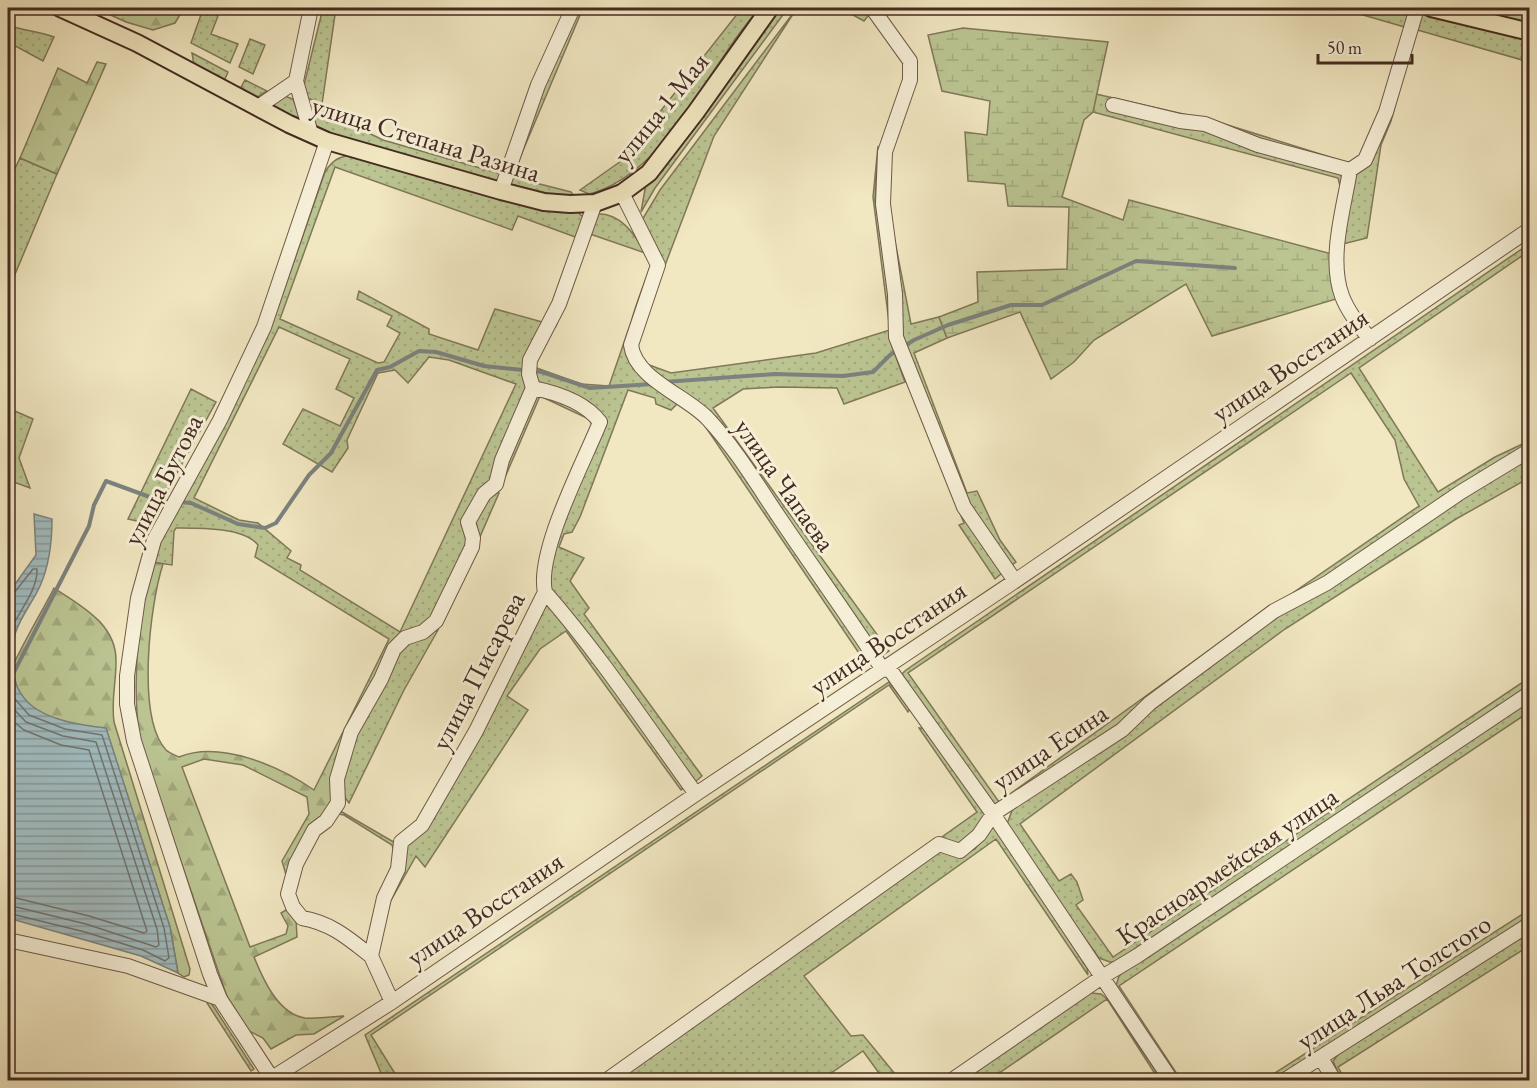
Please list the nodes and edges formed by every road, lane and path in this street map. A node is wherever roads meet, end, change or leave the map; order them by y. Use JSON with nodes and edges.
{"nodes":[{"id":1,"x":60,"y":8,"type":"edge"},
{"id":2,"x":311,"y":8,"type":"edge"},
{"id":3,"x":573,"y":8,"type":"edge"},
{"id":4,"x":770,"y":8,"type":"edge"},
{"id":5,"x":872,"y":8,"type":"edge"},
{"id":6,"x":1417,"y":8,"type":"edge"},
{"id":7,"x":1431,"y":8,"type":"edge"},
{"id":8,"x":1530,"y":32,"type":"edge"},
{"id":9,"x":296,"y":81,"type":"junction"},
{"id":10,"x":1113,"y":105,"type":"dead end"},
{"id":11,"x":258,"y":107,"type":"junction"},
{"id":12,"x":310,"y":134,"type":"junction"},
{"id":13,"x":327,"y":141,"type":"junction"},
{"id":14,"x":1350,"y":170,"type":"junction"},
{"id":15,"x":501,"y":191,"type":"junction"},
{"id":16,"x":622,"y":193,"type":"junction"},
{"id":17,"x":596,"y":202,"type":"junction"},
{"id":18,"x":1530,"y":229,"type":"edge"},
{"id":19,"x":1370,"y":339,"type":"junction"},
{"id":20,"x":631,"y":345,"type":"joint"},
{"id":21,"x":533,"y":388,"type":"junction"},
{"id":22,"x":1530,"y":450,"type":"edge"},
{"id":23,"x":1015,"y":581,"type":"junction"},
{"id":24,"x":545,"y":592,"type":"junction"},
{"id":25,"x":886,"y":668,"type":"junction"},
{"id":26,"x":1530,"y":693,"type":"edge"},
{"id":27,"x":696,"y":794,"type":"junction"},
{"id":28,"x":993,"y":814,"type":"junction"},
{"id":29,"x":1530,"y":924,"type":"edge"},
{"id":30,"x":8,"y":940,"type":"edge"},
{"id":31,"x":371,"y":956,"type":"junction"},
{"id":32,"x":1102,"y":977,"type":"junction"},
{"id":33,"x":220,"y":999,"type":"junction"},
{"id":34,"x":392,"y":1002,"type":"junction"},
{"id":35,"x":1321,"y":1058,"type":"junction"},
{"id":36,"x":271,"y":1080,"type":"edge"},
{"id":37,"x":607,"y":1080,"type":"edge"},
{"id":38,"x":952,"y":1080,"type":"edge"},
{"id":39,"x":1171,"y":1080,"type":"edge"},
{"id":40,"x":1285,"y":1080,"type":"edge"},
{"id":41,"x":1334,"y":1080,"type":"edge"}],
"edges":[{"from":1,"to":11,"type":"main road","name":"улица Степана Разина"},
{"from":2,"to":9,"type":"street"},
{"from":3,"to":15,"type":"street"},
{"from":4,"to":16,"type":"main road","name":"улица 1 Мая"},
{"from":5,"to":23,"type":"street"},
{"from":6,"to":14,"type":"street"},
{"from":7,"to":8,"type":"main road"},
{"from":9,"to":11,"type":"street"},
{"from":9,"to":12,"type":"street"},
{"from":10,"to":14,"type":"street"},
{"from":11,"to":12,"type":"main road","name":"улица Степана Разина"},
{"from":12,"to":13,"type":"main road","name":"улица Степана Разина"},
{"from":13,"to":15,"type":"main road","name":"улица Степана Разина"},
{"from":13,"to":33,"type":"street","name":"улица Бутова"},
{"from":14,"to":19,"type":"street"},
{"from":15,"to":17,"type":"main road","name":"улица Степана Разина"},
{"from":16,"to":17,"type":"main road","name":"улица Степана Разина"},
{"from":16,"to":20,"type":"street","name":"улица 1 Мая"},
{"from":17,"to":21,"type":"street"},
{"from":18,"to":19,"type":"street","name":"улица Восстания"},
{"from":19,"to":23,"type":"street","name":"улица Восстания"},
{"from":20,"to":25,"type":"street","name":"улица Чапаева"},
{"from":21,"to":24,"type":"street","name":"улица Писарева"},
{"from":21,"to":31,"type":"street"},
{"from":22,"to":28,"type":"street","name":"улица Есина"},
{"from":23,"to":25,"type":"street","name":"улица Восстания"},
{"from":24,"to":27,"type":"street"},
{"from":24,"to":31,"type":"street","name":"улица Писарева"},
{"from":25,"to":27,"type":"street","name":"улица Восстания"},
{"from":25,"to":28,"type":"street","name":"улица Чапаева"},
{"from":26,"to":32,"type":"street","name":"Красноармейская улица"},
{"from":27,"to":34,"type":"street","name":"улица Восстания"},
{"from":28,"to":32,"type":"street","name":"улица Чапаева"},
{"from":28,"to":37,"type":"street","name":"улица Есина"},
{"from":29,"to":35,"type":"street","name":"улица Льва Толстого"},
{"from":30,"to":33,"type":"street"},
{"from":31,"to":34,"type":"street"},
{"from":32,"to":38,"type":"street","name":"Красноармейская улица"},
{"from":32,"to":39,"type":"street","name":"улица Чапаева"},
{"from":33,"to":36,"type":"street","name":"улица Бутова"},
{"from":34,"to":36,"type":"street","name":"улица Восстания"},
{"from":35,"to":40,"type":"street","name":"улица Льва Толстого"},
{"from":35,"to":41,"type":"street"}]}
